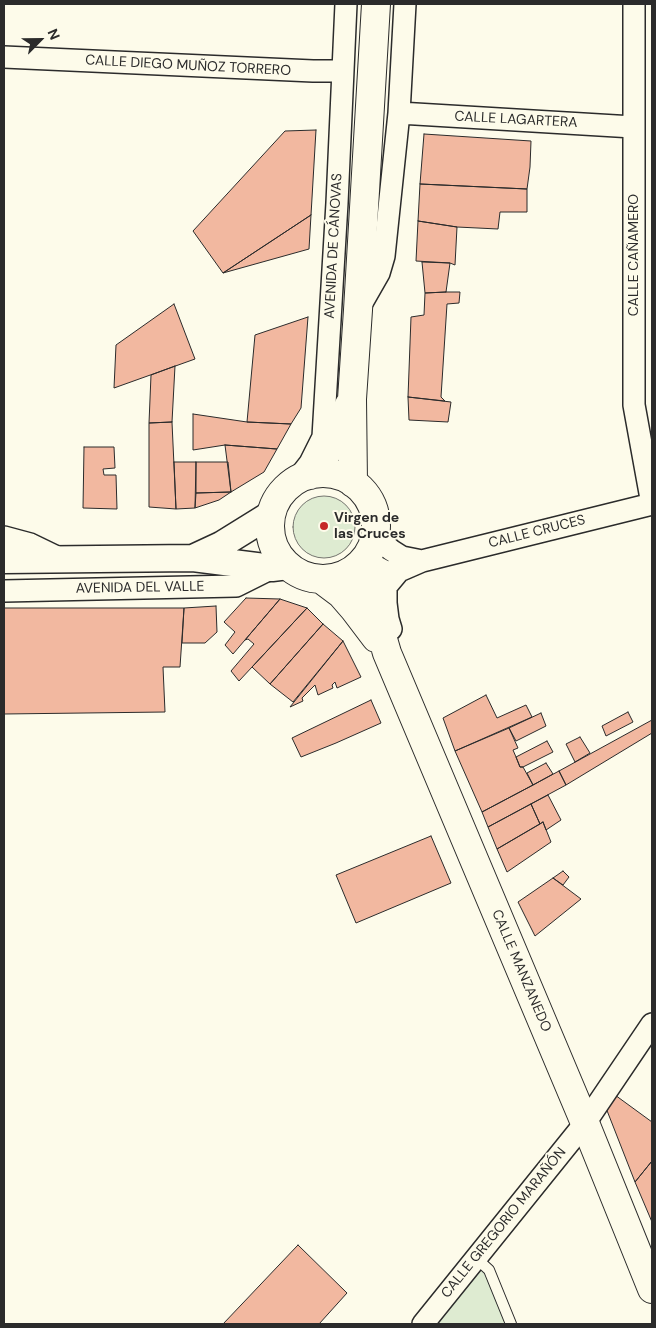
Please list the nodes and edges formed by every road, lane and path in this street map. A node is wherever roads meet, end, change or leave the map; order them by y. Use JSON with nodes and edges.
{"nodes":[{"id":1,"x":346,"y":4,"type":"edge"},
{"id":2,"x":376,"y":4,"type":"edge"},
{"id":3,"x":405,"y":4,"type":"edge"},
{"id":4,"x":634,"y":4,"type":"edge"},
{"id":5,"x":4,"y":57,"type":"edge"},
{"id":6,"x":342,"y":71,"type":"junction"},
{"id":7,"x":399,"y":113,"type":"junction"},
{"id":8,"x":633,"y":127,"type":"junction"},
{"id":9,"x":358,"y":310,"type":"junction"},
{"id":10,"x":352,"y":399,"type":"junction"},
{"id":11,"x":303,"y":478,"type":"junction"},
{"id":12,"x":353,"y":483,"type":"junction"},
{"id":13,"x":652,"y":504,"type":"edge"},
{"id":14,"x":272,"y":514,"type":"junction"},
{"id":15,"x":376,"y":528,"type":"junction"},
{"id":16,"x":4,"y":537,"type":"edge"},
{"id":17,"x":193,"y":558,"type":"junction"},
{"id":18,"x":4,"y":560,"type":"edge"},
{"id":19,"x":63,"y":560,"type":"junction"},
{"id":20,"x":422,"y":561,"type":"junction"},
{"id":21,"x":363,"y":562,"type":"junction"},
{"id":22,"x":280,"y":567,"type":"junction"},
{"id":23,"x":399,"y":571,"type":"junction"},
{"id":24,"x":321,"y":579,"type":"junction"},
{"id":25,"x":4,"y":591,"type":"edge"},
{"id":26,"x":387,"y":653,"type":"junction"},
{"id":27,"x":414,"y":718,"type":"junction"},
{"id":28,"x":652,"y":1024,"type":"edge"},
{"id":29,"x":585,"y":1123,"type":"junction"},
{"id":30,"x":476,"y":1258,"type":"junction"},
{"id":31,"x":652,"y":1284,"type":"edge"},
{"id":32,"x":423,"y":1324,"type":"edge"},
{"id":33,"x":511,"y":1324,"type":"edge"}],
"edges":[{"from":1,"to":6,"type":"street","name":"AVENIDA DE CÁNOVAS"},
{"from":2,"to":9,"type":"main road","name":"AVENIDA DE CÁNOVAS"},
{"from":3,"to":7,"type":"street","name":"AVENIDA DE CÁNOVAS"},
{"from":4,"to":8,"type":"street","name":"CALLE CAÑAMERO"},
{"from":5,"to":6,"type":"street","name":"CALLE DIEGO MUÑOZ TORRERO"},
{"from":6,"to":11,"type":"street","name":"AVENIDA DE CÁNOVAS"},
{"from":7,"to":8,"type":"street","name":"CALLE LAGARTERA"},
{"from":7,"to":9,"type":"street","name":"AVENIDA DE CÁNOVAS"},
{"from":8,"to":13,"type":"street","name":"CALLE CAÑAMERO"},
{"from":9,"to":10,"type":"main road","name":"AVENIDA DE CÁNOVAS"},
{"from":10,"to":11,"type":"main road","name":"AVENIDA DE CÁNOVAS"},
{"from":10,"to":12,"type":"main road","name":"AVENIDA DE CÁNOVAS"},
{"from":11,"to":12,"type":"main road"},
{"from":11,"to":14,"type":"main road"},
{"from":12,"to":15,"type":"main road"},
{"from":13,"to":20,"type":"street","name":"CALLE CRUCES"},
{"from":14,"to":17,"type":"street"},
{"from":14,"to":22,"type":"main road"},
{"from":15,"to":20,"type":"street"},
{"from":15,"to":21,"type":"main road"},
{"from":16,"to":19,"type":"street"},
{"from":17,"to":19,"type":"street"},
{"from":17,"to":22,"type":"street"},
{"from":18,"to":19,"type":"street"},
{"from":20,"to":23,"type":"street","name":"CALLE CRUCES"},
{"from":21,"to":23,"type":"street"},
{"from":21,"to":24,"type":"main road"},
{"from":21,"to":26,"type":"main road","name":"CALLE MANZANEDO"},
{"from":22,"to":24,"type":"main road"},
{"from":22,"to":25,"type":"street","name":"AVENIDA DEL VALLE"},
{"from":23,"to":27,"type":"street"},
{"from":24,"to":26,"type":"main road","name":"CALLE MANZANEDO"},
{"from":26,"to":27,"type":"main road","name":"CALLE MANZANEDO"},
{"from":27,"to":29,"type":"main road","name":"CALLE MANZANEDO"},
{"from":28,"to":29,"type":"street","name":"CALLE GREGORIO MARAÑÓN"},
{"from":29,"to":30,"type":"street","name":"CALLE GREGORIO MARAÑÓN"},
{"from":29,"to":31,"type":"main road","name":"CALLE MANZANEDO"},
{"from":30,"to":32,"type":"street","name":"CALLE GREGORIO MARAÑÓN"},
{"from":30,"to":33,"type":"lane"}]}
